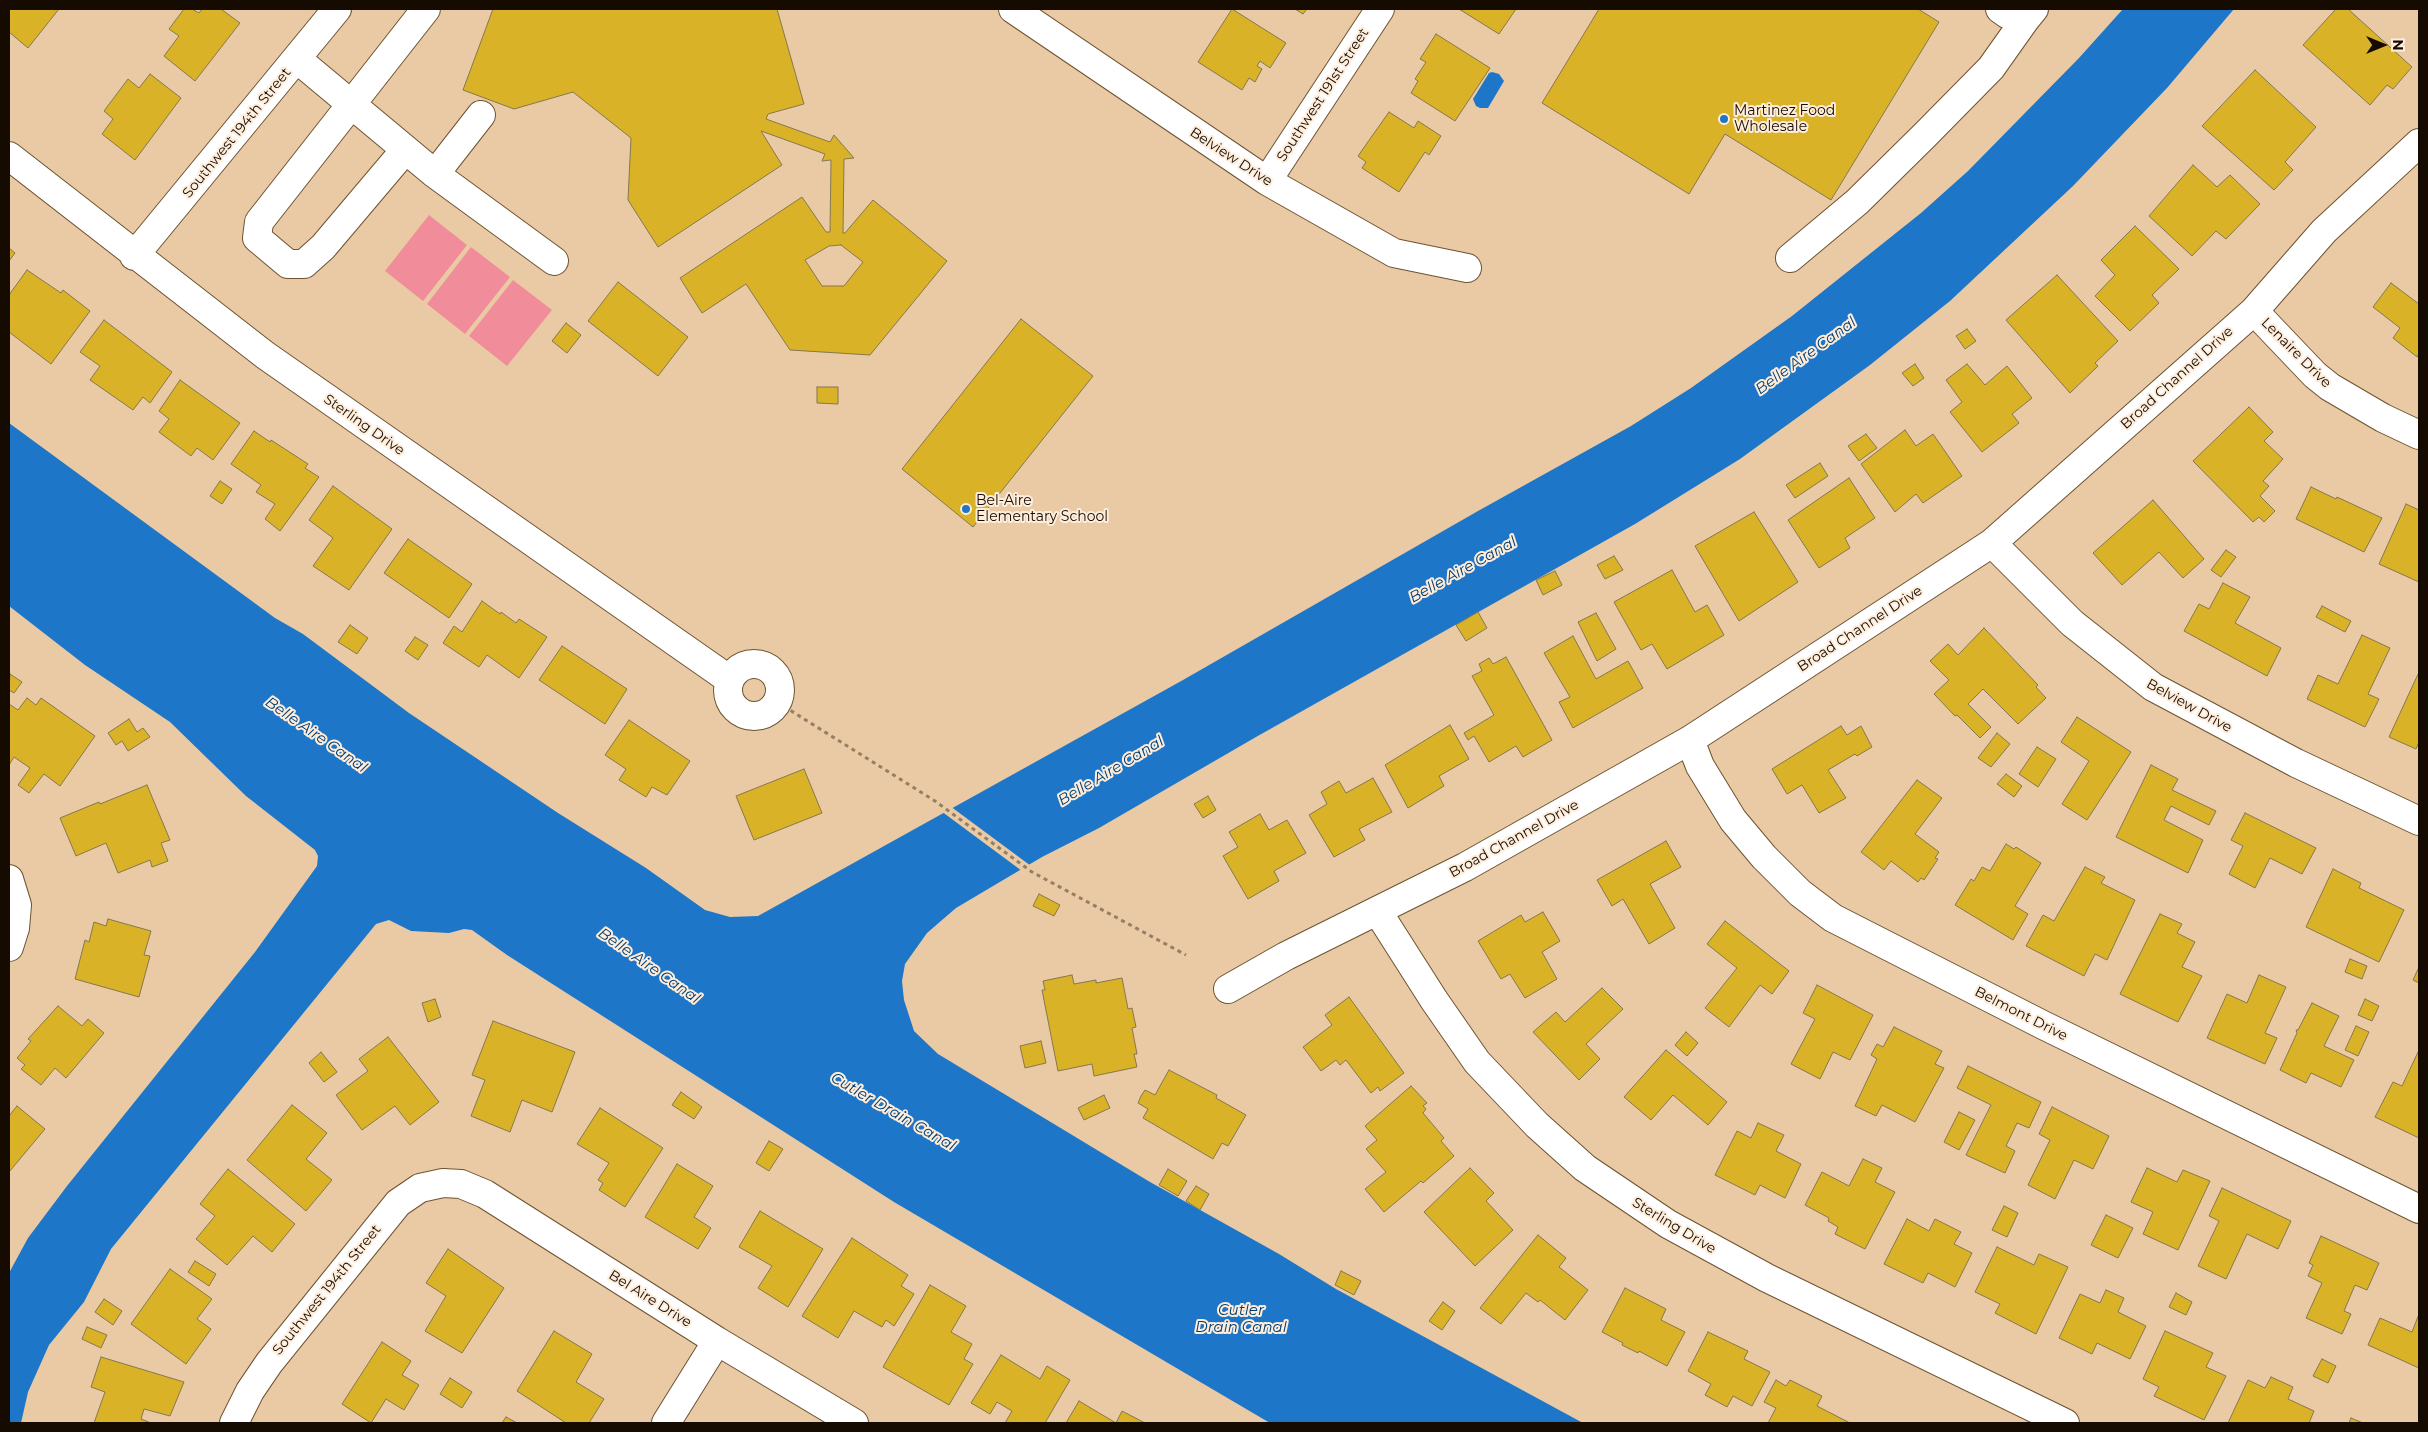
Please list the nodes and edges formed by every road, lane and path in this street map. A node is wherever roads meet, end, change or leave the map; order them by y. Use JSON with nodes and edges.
{"nodes":[{"id":1,"x":337,"y":9,"type":"edge"},
{"id":2,"x":426,"y":9,"type":"edge"},
{"id":3,"x":1012,"y":9,"type":"edge"},
{"id":4,"x":1380,"y":9,"type":"edge"},
{"id":5,"x":2000,"y":9,"type":"edge"},
{"id":6,"x":2030,"y":14,"type":"edge"},
{"id":7,"x":297,"y":59,"type":"junction"},
{"id":8,"x":351,"y":106,"type":"junction"},
{"id":9,"x":482,"y":115,"type":"dead end"},
{"id":10,"x":2415,"y":148,"type":"edge"},
{"id":11,"x":405,"y":150,"type":"junction"},
{"id":12,"x":9,"y":156,"type":"edge"},
{"id":13,"x":435,"y":174,"type":"junction"},
{"id":14,"x":1267,"y":180,"type":"junction"},
{"id":15,"x":134,"y":256,"type":"junction"},
{"id":16,"x":1790,"y":258,"type":"dead end"},
{"id":17,"x":554,"y":261,"type":"dead end"},
{"id":18,"x":1467,"y":268,"type":"dead end"},
{"id":19,"x":2254,"y":311,"type":"junction"},
{"id":20,"x":2419,"y":435,"type":"edge"},
{"id":21,"x":1992,"y":542,"type":"junction"},
{"id":22,"x":730,"y":680,"type":"junction"},
{"id":23,"x":777,"y":702,"type":"junction"},
{"id":24,"x":1690,"y":740,"type":"junction"},
{"id":25,"x":2419,"y":821,"type":"edge"},
{"id":26,"x":9,"y":879,"type":"edge"},
{"id":27,"x":1378,"y":912,"type":"junction"},
{"id":28,"x":9,"y":947,"type":"edge"},
{"id":29,"x":1186,"y":955,"type":"dead end"},
{"id":30,"x":1228,"y":989,"type":"dead end"},
{"id":31,"x":444,"y":1183,"type":"joint"},
{"id":32,"x":2419,"y":1209,"type":"edge"},
{"id":33,"x":717,"y":1341,"type":"junction"},
{"id":34,"x":234,"y":1423,"type":"edge"},
{"id":35,"x":666,"y":1423,"type":"edge"},
{"id":36,"x":854,"y":1423,"type":"edge"},
{"id":37,"x":2065,"y":1423,"type":"edge"}],
"edges":[{"from":1,"to":7,"type":"street","name":"Southwest 194th Street"},
{"from":2,"to":8,"type":"street"},
{"from":3,"to":14,"type":"street","name":"Belview Drive"},
{"from":4,"to":14,"type":"street","name":"Southwest 191st Street"},
{"from":5,"to":6,"type":"street"},
{"from":6,"to":16,"type":"street"},
{"from":7,"to":8,"type":"street"},
{"from":7,"to":15,"type":"street","name":"Southwest 194th Street"},
{"from":8,"to":11,"type":"street"},
{"from":8,"to":11,"type":"street"},
{"from":9,"to":13,"type":"street"},
{"from":10,"to":19,"type":"street","name":"Broad Channel Drive"},
{"from":11,"to":13,"type":"street"},
{"from":12,"to":15,"type":"street","name":"Sterling Drive"},
{"from":13,"to":17,"type":"street"},
{"from":14,"to":18,"type":"street","name":"Belview Drive"},
{"from":15,"to":22,"type":"street","name":"Sterling Drive"},
{"from":19,"to":20,"type":"street","name":"Lenaire Drive"},
{"from":19,"to":21,"type":"street","name":"Broad Channel Drive"},
{"from":21,"to":24,"type":"street","name":"Broad Channel Drive"},
{"from":21,"to":25,"type":"street","name":"Belview Drive"},
{"from":22,"to":23,"type":"street"},
{"from":22,"to":23,"type":"street"},
{"from":23,"to":29,"type":"path"},
{"from":24,"to":27,"type":"street","name":"Broad Channel Drive"},
{"from":24,"to":32,"type":"street","name":"Belmont Drive"},
{"from":26,"to":28,"type":"street"},
{"from":27,"to":30,"type":"street","name":"Broad Channel Drive"},
{"from":27,"to":37,"type":"street","name":"Sterling Drive"},
{"from":31,"to":33,"type":"street","name":"Bel Aire Drive"},
{"from":31,"to":34,"type":"street","name":"Southwest 194th Street"},
{"from":33,"to":35,"type":"street"},
{"from":33,"to":36,"type":"street","name":"Bel Aire Drive"}]}
